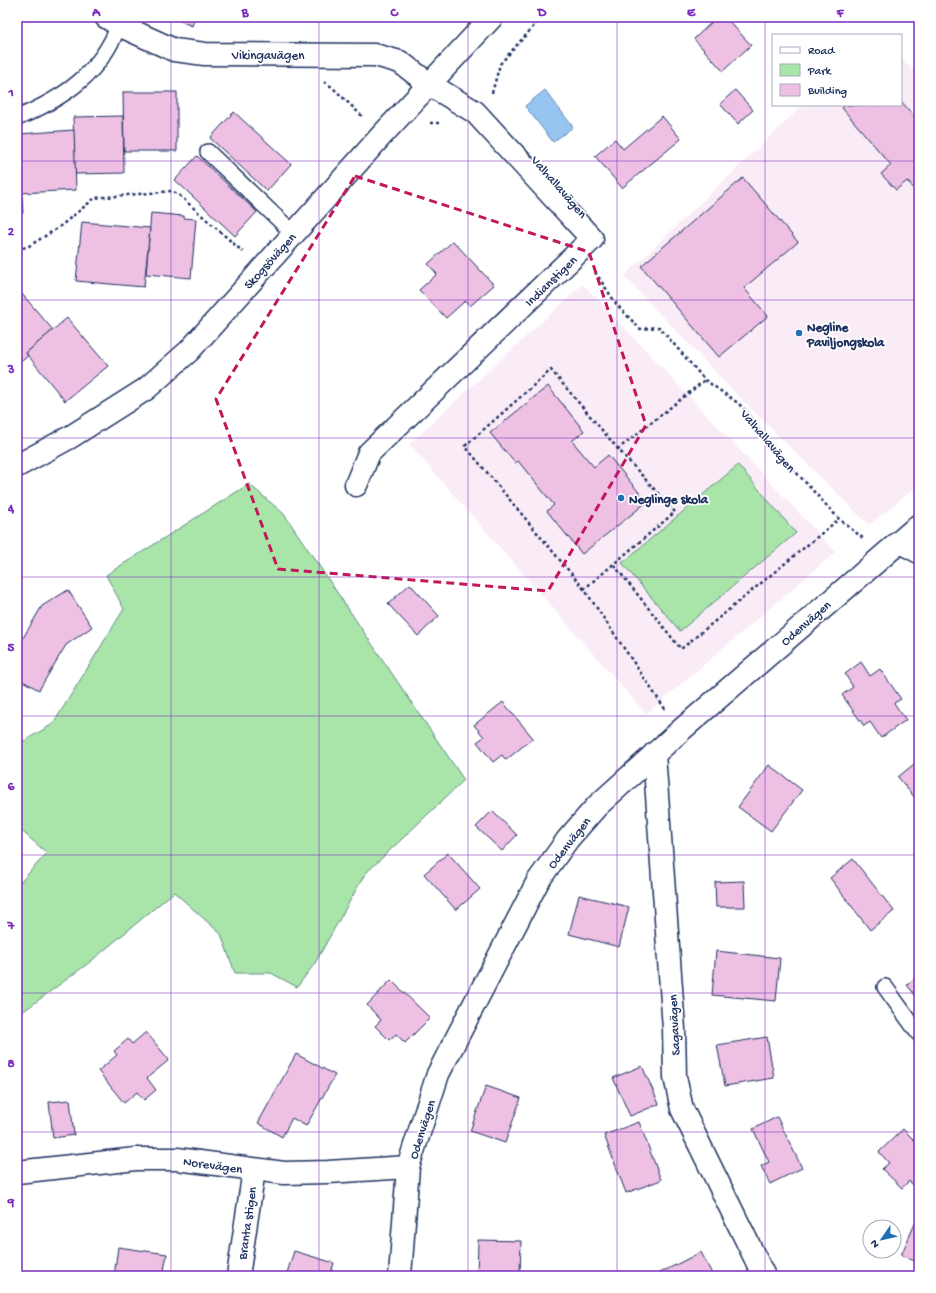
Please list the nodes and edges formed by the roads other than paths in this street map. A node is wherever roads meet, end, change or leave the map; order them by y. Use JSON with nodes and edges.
{"nodes":[{"id":1,"x":492,"y":17,"type":"edge"},
{"id":2,"x":116,"y":20,"type":"edge"},
{"id":3,"x":429,"y":84,"type":"junction"},
{"id":4,"x":17,"y":118,"type":"edge"},
{"id":5,"x":208,"y":152,"type":"dead end"},
{"id":6,"x":293,"y":233,"type":"junction"},
{"id":7,"x":17,"y":466,"type":"edge"},
{"id":8,"x":356,"y":485,"type":"dead end"},
{"id":9,"x":919,"y":526,"type":"edge"},
{"id":10,"x":910,"y":547,"type":"edge"},
{"id":11,"x":654,"y":754,"type":"junction"},
{"id":12,"x":885,"y":986,"type":"dead end"},
{"id":13,"x":919,"y":1034,"type":"edge"},
{"id":14,"x":408,"y":1167,"type":"junction"},
{"id":15,"x":254,"y":1170,"type":"junction"},
{"id":16,"x":17,"y":1172,"type":"edge"},
{"id":17,"x":238,"y":1276,"type":"edge"},
{"id":18,"x":400,"y":1276,"type":"edge"},
{"id":19,"x":764,"y":1276,"type":"edge"}],
"edges":[{"from":1,"to":3,"type":"street","name":"Skogsövägen"},
{"from":2,"to":3,"type":"street","name":"Vikingavägen"},
{"from":2,"to":4,"type":"lane"},
{"from":3,"to":6,"type":"street","name":"Skogsövägen"},
{"from":3,"to":8,"type":"street","name":"Indianstigen"},
{"from":5,"to":6,"type":"lane"},
{"from":6,"to":7,"type":"street","name":"Skogsövägen"},
{"from":9,"to":10,"type":"street","name":"Odenvägen"},
{"from":10,"to":11,"type":"street","name":"Odenvägen"},
{"from":11,"to":14,"type":"street","name":"Odenvägen"},
{"from":11,"to":19,"type":"street","name":"Sagavägen"},
{"from":12,"to":13,"type":"lane"},
{"from":14,"to":15,"type":"street","name":"Norevägen"},
{"from":14,"to":18,"type":"street","name":"Odenvägen"},
{"from":15,"to":16,"type":"street","name":"Norevägen"},
{"from":15,"to":17,"type":"street","name":"Branta stigen"}]}
